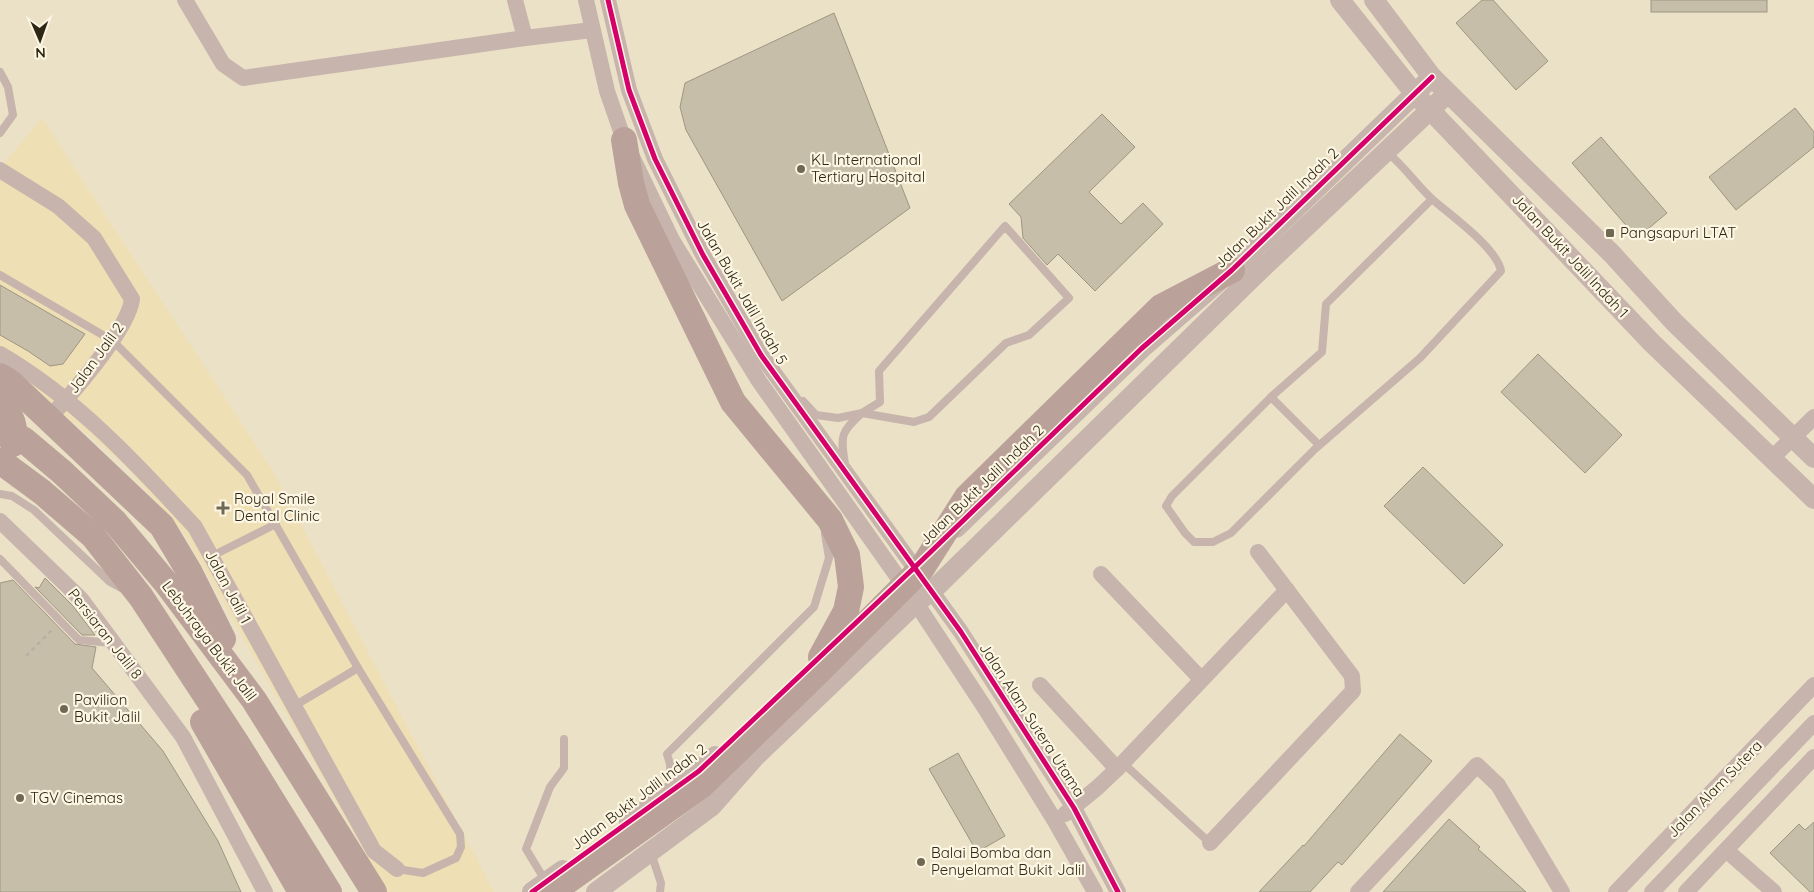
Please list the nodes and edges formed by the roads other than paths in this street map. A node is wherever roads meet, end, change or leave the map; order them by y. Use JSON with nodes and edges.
{"nodes":[{"id":1,"x":185,"y":0,"type":"edge"},
{"id":2,"x":515,"y":0,"type":"edge"},
{"id":3,"x":586,"y":0,"type":"edge"},
{"id":4,"x":608,"y":0,"type":"edge"},
{"id":5,"x":1340,"y":0,"type":"edge"},
{"id":6,"x":1374,"y":0,"type":"edge"},
{"id":7,"x":592,"y":30,"type":"junction"},
{"id":8,"x":525,"y":38,"type":"junction"},
{"id":9,"x":0,"y":72,"type":"edge"},
{"id":10,"x":1432,"y":77,"type":"junction"},
{"id":11,"x":1448,"y":93,"type":"junction"},
{"id":12,"x":1415,"y":94,"type":"junction"},
{"id":13,"x":1430,"y":109,"type":"junction"},
{"id":14,"x":0,"y":133,"type":"edge"},
{"id":15,"x":624,"y":140,"type":"junction"},
{"id":16,"x":1387,"y":152,"type":"junction"},
{"id":17,"x":0,"y":170,"type":"edge"},
{"id":18,"x":1432,"y":199,"type":"junction"},
{"id":19,"x":1232,"y":270,"type":"junction"},
{"id":20,"x":0,"y":275,"type":"edge"},
{"id":21,"x":1674,"y":322,"type":"junction"},
{"id":22,"x":112,"y":341,"type":"junction"},
{"id":23,"x":1652,"y":343,"type":"junction"},
{"id":24,"x":0,"y":354,"type":"edge"},
{"id":25,"x":774,"y":374,"type":"junction"},
{"id":26,"x":0,"y":376,"type":"edge"},
{"id":27,"x":1271,"y":397,"type":"junction"},
{"id":28,"x":67,"y":399,"type":"junction"},
{"id":29,"x":0,"y":402,"type":"edge"},
{"id":30,"x":862,"y":413,"type":"junction"},
{"id":31,"x":737,"y":416,"type":"dead end"},
{"id":32,"x":1814,"y":417,"type":"edge"},
{"id":33,"x":48,"y":419,"type":"junction"},
{"id":34,"x":0,"y":427,"type":"edge"},
{"id":35,"x":1793,"y":438,"type":"junction"},
{"id":36,"x":1319,"y":445,"type":"junction"},
{"id":37,"x":1772,"y":458,"type":"junction"},
{"id":38,"x":1814,"y":458,"type":"edge"},
{"id":39,"x":0,"y":462,"type":"edge"},
{"id":40,"x":847,"y":474,"type":"junction"},
{"id":41,"x":0,"y":494,"type":"edge"},
{"id":42,"x":800,"y":497,"type":"dead end"},
{"id":43,"x":1814,"y":499,"type":"edge"},
{"id":44,"x":0,"y":521,"type":"edge"},
{"id":45,"x":276,"y":524,"type":"junction"},
{"id":46,"x":824,"y":527,"type":"dead end"},
{"id":47,"x":1258,"y":552,"type":"dead end"},
{"id":48,"x":212,"y":556,"type":"junction"},
{"id":49,"x":0,"y":559,"type":"edge"},
{"id":50,"x":915,"y":567,"type":"junction"},
{"id":51,"x":1101,"y":574,"type":"dead end"},
{"id":52,"x":899,"y":581,"type":"junction"},
{"id":53,"x":1287,"y":590,"type":"junction"},
{"id":54,"x":932,"y":591,"type":"junction"},
{"id":55,"x":141,"y":597,"type":"junction"},
{"id":56,"x":916,"y":603,"type":"junction"},
{"id":57,"x":114,"y":644,"type":"junction"},
{"id":58,"x":358,"y":668,"type":"junction"},
{"id":59,"x":1202,"y":679,"type":"junction"},
{"id":60,"x":806,"y":684,"type":"junction"},
{"id":61,"x":1040,"y":685,"type":"dead end"},
{"id":62,"x":1814,"y":685,"type":"edge"},
{"id":63,"x":254,"y":700,"type":"junction"},
{"id":64,"x":294,"y":706,"type":"junction"},
{"id":65,"x":1814,"y":723,"type":"edge"},
{"id":66,"x":564,"y":740,"type":"dead end"},
{"id":67,"x":1814,"y":757,"type":"edge"},
{"id":68,"x":1044,"y":762,"type":"junction"},
{"id":69,"x":1120,"y":766,"type":"junction"},
{"id":70,"x":1024,"y":772,"type":"junction"},
{"id":71,"x":672,"y":790,"type":"junction"},
{"id":72,"x":1074,"y":808,"type":"junction"},
{"id":73,"x":1055,"y":821,"type":"junction"},
{"id":74,"x":1210,"y":843,"type":"joint"},
{"id":75,"x":1726,"y":850,"type":"junction"},
{"id":76,"x":651,"y":851,"type":"junction"},
{"id":77,"x":397,"y":869,"type":"joint"},
{"id":78,"x":543,"y":889,"type":"edge"},
{"id":79,"x":1556,"y":889,"type":"edge"},
{"id":80,"x":265,"y":892,"type":"edge"},
{"id":81,"x":302,"y":892,"type":"edge"},
{"id":82,"x":329,"y":892,"type":"edge"},
{"id":83,"x":374,"y":892,"type":"edge"},
{"id":84,"x":596,"y":892,"type":"edge"},
{"id":85,"x":660,"y":892,"type":"edge"},
{"id":86,"x":1095,"y":892,"type":"edge"},
{"id":87,"x":1118,"y":892,"type":"edge"},
{"id":88,"x":1358,"y":892,"type":"edge"},
{"id":89,"x":1616,"y":892,"type":"edge"},
{"id":90,"x":1652,"y":892,"type":"edge"},
{"id":91,"x":1686,"y":892,"type":"edge"},
{"id":92,"x":1774,"y":892,"type":"edge"}],
"edges":[{"from":1,"to":8,"type":"street"},
{"from":2,"to":8,"type":"street"},
{"from":3,"to":7,"type":"street","name":"Jalan Bukit Jalil Indah 5"},
{"from":4,"to":25,"type":"street","name":"Jalan Bukit Jalil Indah 5"},
{"from":5,"to":12,"type":"street","name":"Jalan Bukit Jalil Indah 1"},
{"from":6,"to":10,"type":"street","name":"Jalan Bukit Jalil Indah 1"},
{"from":7,"to":8,"type":"street"},
{"from":7,"to":15,"type":"street","name":"Jalan Bukit Jalil Indah 5"},
{"from":9,"to":14,"type":"lane"},
{"from":10,"to":11,"type":"street","name":"Jalan Bukit Jalil Indah 1"},
{"from":10,"to":12,"type":"street","name":"Jalan Bukit Jalil Indah 2"},
{"from":11,"to":13,"type":"street"},
{"from":11,"to":21,"type":"street","name":"Jalan Bukit Jalil Indah 1"},
{"from":12,"to":13,"type":"street","name":"Jalan Bukit Jalil Indah 1"},
{"from":12,"to":19,"type":"street","name":"Jalan Bukit Jalil Indah 2"},
{"from":13,"to":16,"type":"street"},
{"from":13,"to":23,"type":"street","name":"Jalan Bukit Jalil Indah 1"},
{"from":15,"to":52,"type":"street","name":"Jalan Bukit Jalil Indah 5"},
{"from":15,"to":60,"type":"highway"},
{"from":16,"to":18,"type":"lane"},
{"from":16,"to":54,"type":"street"},
{"from":17,"to":22,"type":"street","name":"Jalan Jalil 2"},
{"from":18,"to":27,"type":"lane"},
{"from":18,"to":36,"type":"lane"},
{"from":19,"to":50,"type":"street","name":"Jalan Bukit Jalil Indah 2"},
{"from":19,"to":60,"type":"highway"},
{"from":20,"to":22,"type":"lane"},
{"from":21,"to":23,"type":"street"},
{"from":21,"to":35,"type":"street","name":"Jalan Bukit Jalil Indah 1"},
{"from":22,"to":28,"type":"street","name":"Jalan Jalil 2"},
{"from":22,"to":45,"type":"lane"},
{"from":23,"to":37,"type":"street","name":"Jalan Bukit Jalil Indah 1"},
{"from":24,"to":28,"type":"street","name":"Jalan Jalil 1"},
{"from":25,"to":30,"type":"lane"},
{"from":25,"to":40,"type":"street","name":"Jalan Bukit Jalil Indah 5"},
{"from":26,"to":33,"type":"highway"},
{"from":27,"to":36,"type":"lane"},
{"from":27,"to":36,"type":"lane"},
{"from":28,"to":33,"type":"street","name":"Jalan Jalil 2"},
{"from":28,"to":48,"type":"street","name":"Jalan Jalil 1"},
{"from":29,"to":39,"type":"highway"},
{"from":30,"to":30,"type":"lane"},
{"from":30,"to":40,"type":"lane"},
{"from":31,"to":42,"type":"lane"},
{"from":32,"to":35,"type":"street"},
{"from":33,"to":63,"type":"highway"},
{"from":34,"to":63,"type":"highway","name":"Lebuhraya Bukit Jalil"},
{"from":35,"to":37,"type":"street"},
{"from":35,"to":38,"type":"street","name":"Jalan Bukit Jalil Indah 1"},
{"from":37,"to":43,"type":"street","name":"Jalan Bukit Jalil Indah 1"},
{"from":39,"to":55,"type":"highway","name":"Lebuhraya Bukit Jalil"},
{"from":40,"to":50,"type":"street","name":"Jalan Bukit Jalil Indah 5"},
{"from":41,"to":55,"type":"lane"},
{"from":44,"to":57,"type":"street","name":"Persiaran Jalil 8"},
{"from":45,"to":48,"type":"lane"},
{"from":45,"to":58,"type":"lane"},
{"from":46,"to":71,"type":"lane"},
{"from":47,"to":53,"type":"street"},
{"from":48,"to":64,"type":"street","name":"Jalan Jalil 1"},
{"from":49,"to":57,"type":"lane"},
{"from":50,"to":52,"type":"street","name":"Jalan Bukit Jalil Indah 2"},
{"from":50,"to":54,"type":"street","name":"Jalan Alam Sutera Utama"},
{"from":51,"to":59,"type":"street"},
{"from":52,"to":56,"type":"street","name":"Jalan Bukit Jalil Indah 5"},
{"from":52,"to":71,"type":"street","name":"Jalan Bukit Jalil Indah 2"},
{"from":53,"to":59,"type":"street"},
{"from":53,"to":74,"type":"street"},
{"from":54,"to":56,"type":"street"},
{"from":54,"to":68,"type":"street","name":"Jalan Alam Sutera Utama"},
{"from":55,"to":81,"type":"highway"},
{"from":55,"to":82,"type":"highway","name":"Lebuhraya Bukit Jalil"},
{"from":56,"to":70,"type":"street"},
{"from":56,"to":76,"type":"street"},
{"from":57,"to":80,"type":"street","name":"Persiaran Jalil 8"},
{"from":58,"to":64,"type":"lane"},
{"from":58,"to":77,"type":"lane"},
{"from":59,"to":69,"type":"street"},
{"from":60,"to":78,"type":"highway"},
{"from":61,"to":69,"type":"street"},
{"from":62,"to":89,"type":"street","name":"Jalan Alam Sutera"},
{"from":63,"to":83,"type":"highway","name":"Lebuhraya Bukit Jalil"},
{"from":64,"to":77,"type":"street","name":"Jalan Jalil 1"},
{"from":65,"to":90,"type":"street","name":"Jalan Alam Sutera"},
{"from":66,"to":78,"type":"lane"},
{"from":67,"to":75,"type":"street"},
{"from":68,"to":70,"type":"street"},
{"from":68,"to":72,"type":"street","name":"Jalan Alam Sutera Utama"},
{"from":69,"to":72,"type":"street"},
{"from":69,"to":74,"type":"lane"},
{"from":70,"to":73,"type":"street"},
{"from":71,"to":78,"type":"street","name":"Jalan Bukit Jalil Indah 2"},
{"from":72,"to":73,"type":"street"},
{"from":72,"to":87,"type":"street","name":"Jalan Alam Sutera Utama"},
{"from":73,"to":86,"type":"street"},
{"from":75,"to":91,"type":"street"},
{"from":75,"to":92,"type":"street"},
{"from":76,"to":84,"type":"street"},
{"from":76,"to":85,"type":"lane"},
{"from":79,"to":88,"type":"street"}]}
